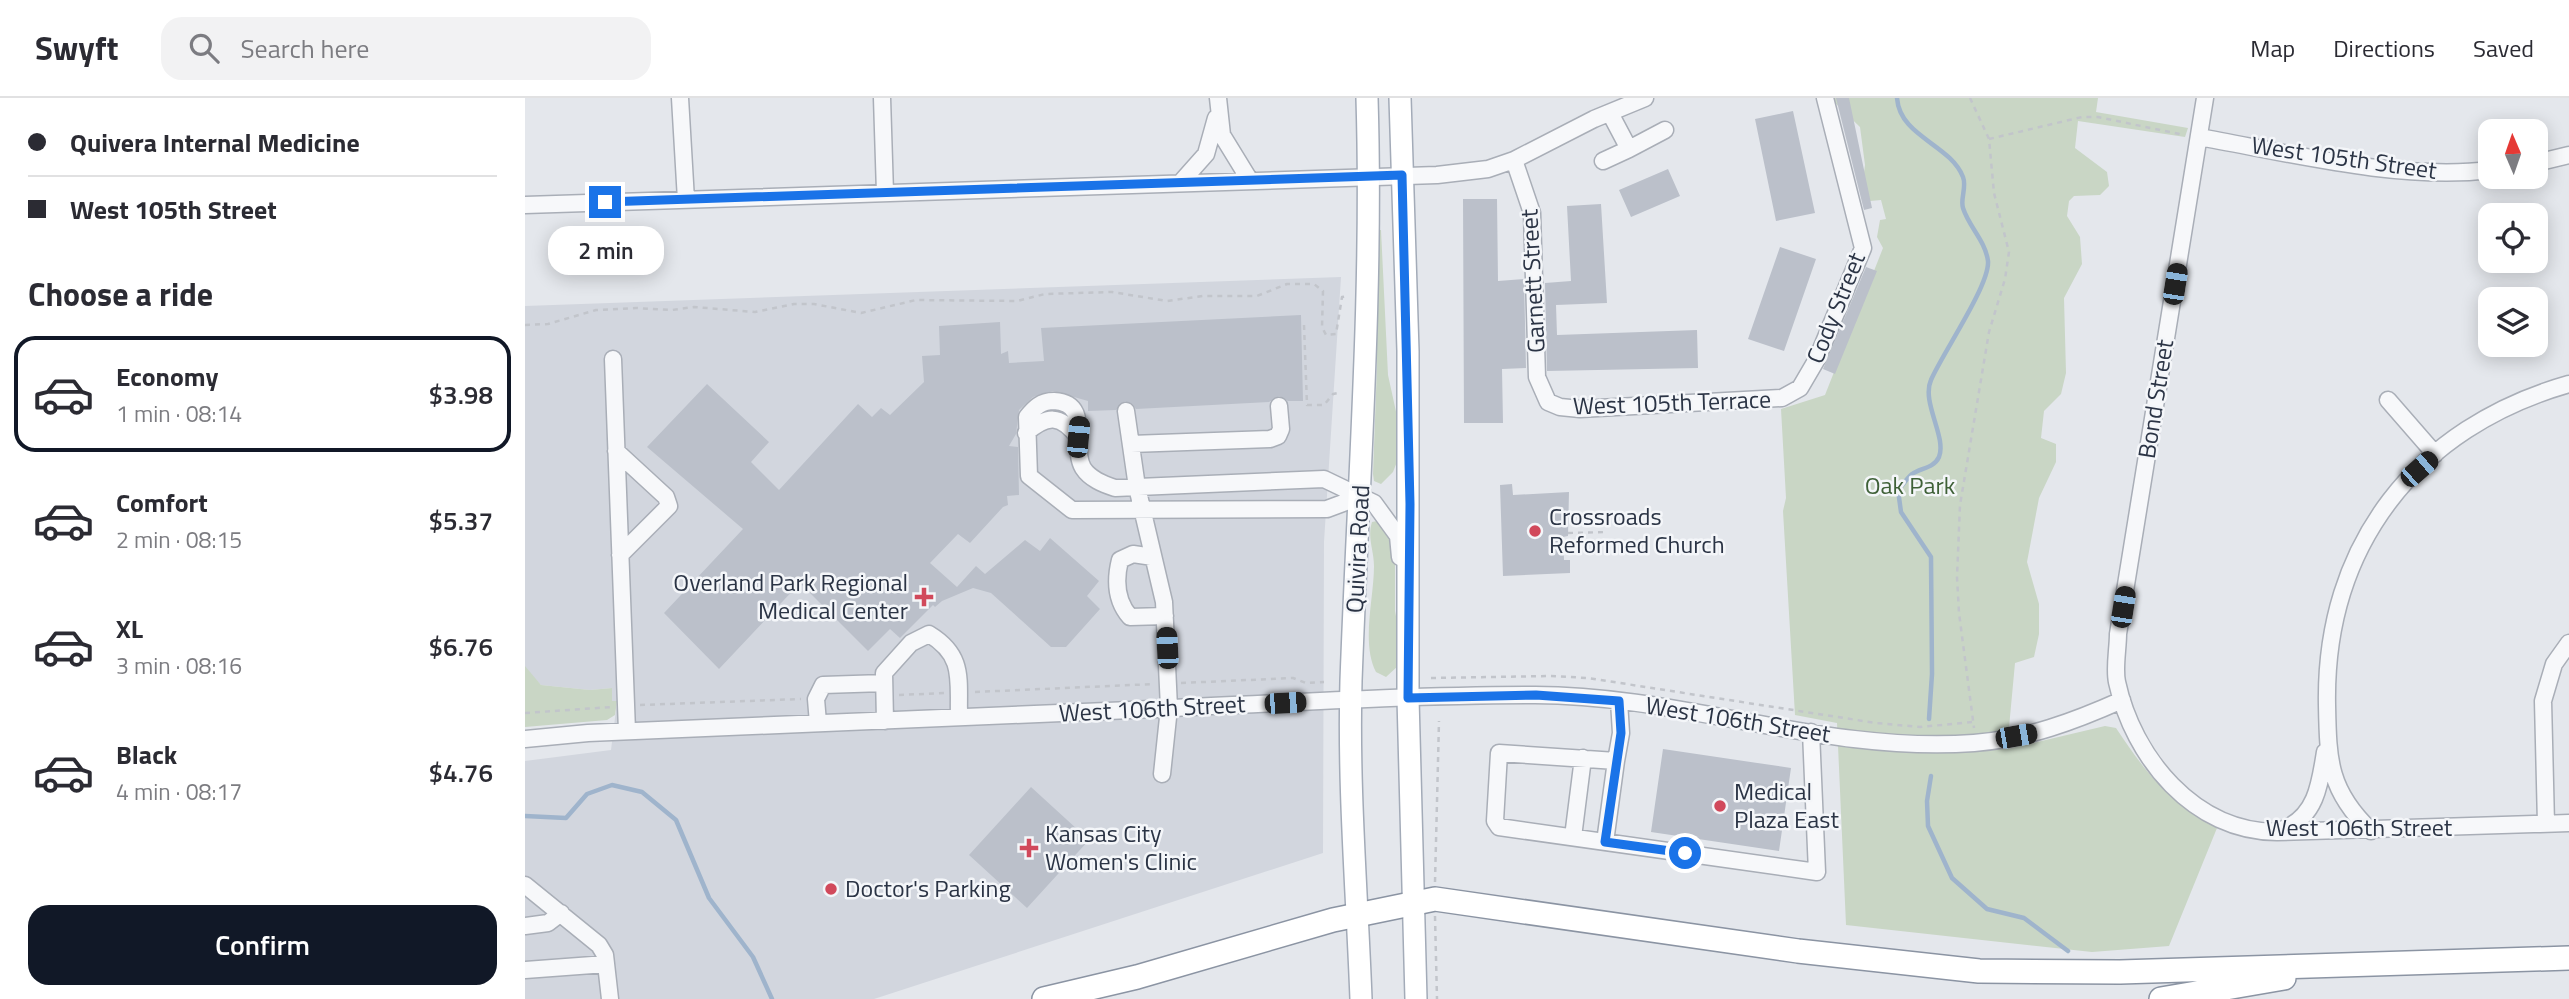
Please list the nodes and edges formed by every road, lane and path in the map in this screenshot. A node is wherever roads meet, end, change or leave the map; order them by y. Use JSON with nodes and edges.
{"nodes":[{"id":1,"x":680,"y":98,"type":"edge"},
{"id":2,"x":882,"y":98,"type":"edge"},
{"id":3,"x":1367,"y":98,"type":"edge"},
{"id":4,"x":1400,"y":98,"type":"edge"},
{"id":5,"x":1643,"y":98,"type":"edge"},
{"id":6,"x":1825,"y":98,"type":"edge"},
{"id":7,"x":1970,"y":98,"type":"edge"},
{"id":8,"x":2205,"y":98,"type":"edge"},
{"id":9,"x":1218,"y":104,"type":"edge"},
{"id":10,"x":1609,"y":113,"type":"junction"},
{"id":11,"x":1665,"y":130,"type":"dead end"},
{"id":12,"x":2199,"y":137,"type":"junction"},
{"id":13,"x":1989,"y":139,"type":"junction"},
{"id":14,"x":1629,"y":149,"type":"junction"},
{"id":15,"x":2569,"y":155,"type":"edge"},
{"id":16,"x":1514,"y":160,"type":"junction"},
{"id":17,"x":2548,"y":160,"type":"edge"},
{"id":18,"x":1603,"y":161,"type":"dead end"},
{"id":19,"x":2478,"y":170,"type":"edge"},
{"id":20,"x":1402,"y":175,"type":"junction"},
{"id":21,"x":1369,"y":176,"type":"junction"},
{"id":22,"x":1249,"y":179,"type":"junction"},
{"id":23,"x":1182,"y":181,"type":"junction"},
{"id":24,"x":885,"y":192,"type":"junction"},
{"id":25,"x":685,"y":200,"type":"junction"},
{"id":26,"x":525,"y":205,"type":"edge"},
{"id":27,"x":1348,"y":296,"type":"dead end"},
{"id":28,"x":1304,"y":324,"type":"dead end"},
{"id":29,"x":525,"y":325,"type":"edge"},
{"id":30,"x":613,"y":359,"type":"dead end"},
{"id":31,"x":2569,"y":384,"type":"edge"},
{"id":32,"x":1795,"y":392,"type":"joint"},
{"id":33,"x":1338,"y":393,"type":"dead end"},
{"id":34,"x":2388,"y":400,"type":"dead end"},
{"id":35,"x":1548,"y":402,"type":"joint"},
{"id":36,"x":1279,"y":406,"type":"dead end"},
{"id":37,"x":1126,"y":411,"type":"dead end"},
{"id":38,"x":1131,"y":444,"type":"junction"},
{"id":39,"x":616,"y":451,"type":"junction"},
{"id":40,"x":2435,"y":454,"type":"junction"},
{"id":41,"x":1137,"y":487,"type":"junction"},
{"id":42,"x":1361,"y":496,"type":"junction"},
{"id":43,"x":1142,"y":510,"type":"junction"},
{"id":44,"x":1608,"y":532,"type":"dead end"},
{"id":45,"x":1568,"y":533,"type":"dead end"},
{"id":46,"x":620,"y":555,"type":"junction"},
{"id":47,"x":1153,"y":557,"type":"junction"},
{"id":48,"x":1165,"y":616,"type":"junction"},
{"id":49,"x":1408,"y":631,"type":"junction"},
{"id":50,"x":2569,"y":643,"type":"edge"},
{"id":51,"x":1324,"y":682,"type":"dead end"},
{"id":52,"x":1174,"y":683,"type":"dead end"},
{"id":53,"x":1157,"y":684,"type":"dead end"},
{"id":54,"x":887,"y":689,"type":"junction"},
{"id":55,"x":962,"y":692,"type":"dead end"},
{"id":56,"x":946,"y":693,"type":"dead end"},
{"id":57,"x":1408,"y":698,"type":"junction"},
{"id":58,"x":808,"y":699,"type":"dead end"},
{"id":59,"x":1351,"y":700,"type":"junction"},
{"id":60,"x":2122,"y":700,"type":"junction"},
{"id":61,"x":1619,"y":701,"type":"junction"},
{"id":62,"x":634,"y":706,"type":"dead end"},
{"id":63,"x":616,"y":707,"type":"dead end"},
{"id":64,"x":1169,"y":708,"type":"junction"},
{"id":65,"x":525,"y":713,"type":"edge"},
{"id":66,"x":959,"y":717,"type":"junction"},
{"id":67,"x":885,"y":721,"type":"junction"},
{"id":68,"x":1439,"y":721,"type":"dead end"},
{"id":69,"x":818,"y":723,"type":"junction"},
{"id":70,"x":627,"y":731,"type":"junction"},
{"id":71,"x":1811,"y":732,"type":"junction"},
{"id":72,"x":2327,"y":736,"type":"junction"},
{"id":73,"x":525,"y":739,"type":"edge"},
{"id":74,"x":1977,"y":743,"type":"junction"},
{"id":75,"x":1583,"y":758,"type":"junction"},
{"id":76,"x":1616,"y":761,"type":"junction"},
{"id":77,"x":1162,"y":774,"type":"dead end"},
{"id":78,"x":2546,"y":824,"type":"junction"},
{"id":79,"x":2569,"y":824,"type":"edge"},
{"id":80,"x":2371,"y":831,"type":"junction"},
{"id":81,"x":2277,"y":832,"type":"junction"},
{"id":82,"x":1573,"y":838,"type":"junction"},
{"id":83,"x":1605,"y":842,"type":"junction"},
{"id":84,"x":1436,"y":870,"type":"dead end"},
{"id":85,"x":525,"y":885,"type":"edge"},
{"id":86,"x":1413,"y":903,"type":"junction"},
{"id":87,"x":561,"y":913,"type":"junction"},
{"id":88,"x":1358,"y":914,"type":"junction"},
{"id":89,"x":1436,"y":921,"type":"dead end"},
{"id":90,"x":525,"y":926,"type":"edge"},
{"id":91,"x":2569,"y":958,"type":"edge"},
{"id":92,"x":606,"y":964,"type":"junction"},
{"id":93,"x":2359,"y":964,"type":"junction"},
{"id":94,"x":525,"y":970,"type":"edge"},
{"id":95,"x":610,"y":999,"type":"edge"},
{"id":96,"x":1044,"y":999,"type":"edge"},
{"id":97,"x":1361,"y":999,"type":"edge"},
{"id":98,"x":1416,"y":999,"type":"edge"},
{"id":99,"x":1437,"y":999,"type":"edge"},
{"id":100,"x":2161,"y":999,"type":"edge"}],
"edges":[{"from":1,"to":25,"type":"street"},
{"from":2,"to":24,"type":"street"},
{"from":3,"to":21,"type":"main road","name":"Quivira Road"},
{"from":4,"to":20,"type":"main road","name":"Quivira Road"},
{"from":5,"to":10,"type":"street"},
{"from":6,"to":32,"type":"street","name":"Cody Street"},
{"from":7,"to":13,"type":"path"},
{"from":8,"to":12,"type":"street","name":"Bond Street"},
{"from":9,"to":22,"type":"street"},
{"from":9,"to":23,"type":"street"},
{"from":10,"to":14,"type":"street"},
{"from":10,"to":16,"type":"street"},
{"from":11,"to":14,"type":"street"},
{"from":12,"to":13,"type":"path"},
{"from":12,"to":19,"type":"street","name":"West 105th Street"},
{"from":12,"to":60,"type":"street","name":"Bond Street"},
{"from":13,"to":74,"type":"path"},
{"from":14,"to":18,"type":"street"},
{"from":15,"to":17,"type":"street"},
{"from":16,"to":20,"type":"street"},
{"from":16,"to":35,"type":"street","name":"Garnett Street"},
{"from":20,"to":21,"type":"street"},
{"from":20,"to":49,"type":"main road","name":"Quivira Road"},
{"from":21,"to":22,"type":"street"},
{"from":21,"to":42,"type":"main road","name":"Quivira Road"},
{"from":22,"to":23,"type":"street"},
{"from":23,"to":24,"type":"street"},
{"from":24,"to":25,"type":"street"},
{"from":25,"to":26,"type":"street"},
{"from":27,"to":29,"type":"path"},
{"from":28,"to":33,"type":"path"},
{"from":30,"to":39,"type":"street"},
{"from":31,"to":40,"type":"street"},
{"from":32,"to":35,"type":"street","name":"West 105th Terrace"},
{"from":34,"to":40,"type":"street"},
{"from":36,"to":38,"type":"street"},
{"from":37,"to":38,"type":"street"},
{"from":38,"to":41,"type":"street"},
{"from":39,"to":46,"type":"street"},
{"from":39,"to":46,"type":"street"},
{"from":40,"to":72,"type":"street"},
{"from":41,"to":42,"type":"street"},
{"from":41,"to":43,"type":"street"},
{"from":41,"to":43,"type":"street"},
{"from":42,"to":43,"type":"street"},
{"from":42,"to":49,"type":"street"},
{"from":42,"to":59,"type":"main road","name":"Quivira Road"},
{"from":43,"to":47,"type":"street"},
{"from":44,"to":45,"type":"path"},
{"from":46,"to":70,"type":"street"},
{"from":47,"to":48,"type":"street"},
{"from":47,"to":48,"type":"street"},
{"from":48,"to":64,"type":"street"},
{"from":49,"to":57,"type":"main road","name":"Quivira Road"},
{"from":50,"to":78,"type":"street"},
{"from":51,"to":52,"type":"path"},
{"from":53,"to":55,"type":"path"},
{"from":54,"to":56,"type":"path"},
{"from":54,"to":66,"type":"street"},
{"from":54,"to":67,"type":"street"},
{"from":54,"to":69,"type":"street"},
{"from":57,"to":59,"type":"street","name":"West 106th Street"},
{"from":57,"to":61,"type":"street","name":"West 106th Street"},
{"from":57,"to":86,"type":"main road","name":"Quivira Road"},
{"from":58,"to":62,"type":"path"},
{"from":59,"to":64,"type":"street","name":"West 106th Street"},
{"from":59,"to":88,"type":"main road","name":"Quivira Road"},
{"from":60,"to":74,"type":"street","name":"West 106th Street"},
{"from":60,"to":81,"type":"street","name":"West 106th Street"},
{"from":61,"to":71,"type":"street","name":"West 106th Street"},
{"from":61,"to":76,"type":"street"},
{"from":63,"to":65,"type":"path"},
{"from":64,"to":66,"type":"street","name":"West 106th Street"},
{"from":64,"to":77,"type":"street"},
{"from":66,"to":67,"type":"street","name":"West 106th Street"},
{"from":67,"to":69,"type":"street","name":"West 106th Street"},
{"from":68,"to":84,"type":"path"},
{"from":69,"to":70,"type":"street","name":"West 106th Street"},
{"from":70,"to":73,"type":"street","name":"West 106th Street"},
{"from":71,"to":74,"type":"street","name":"West 106th Street"},
{"from":71,"to":83,"type":"street"},
{"from":72,"to":80,"type":"street"},
{"from":72,"to":81,"type":"street"},
{"from":75,"to":76,"type":"street"},
{"from":75,"to":82,"type":"street"},
{"from":75,"to":82,"type":"street"},
{"from":76,"to":83,"type":"street"},
{"from":78,"to":79,"type":"street","name":"West 106th Street"},
{"from":78,"to":80,"type":"street","name":"West 106th Street"},
{"from":80,"to":81,"type":"street","name":"West 106th Street"},
{"from":82,"to":83,"type":"street"},
{"from":85,"to":87,"type":"street"},
{"from":86,"to":88,"type":"highway"},
{"from":86,"to":93,"type":"highway"},
{"from":86,"to":98,"type":"main road","name":"Quivira Road"},
{"from":87,"to":90,"type":"street"},
{"from":87,"to":92,"type":"street"},
{"from":88,"to":96,"type":"highway"},
{"from":88,"to":97,"type":"main road","name":"Quivira Road"},
{"from":89,"to":99,"type":"path"},
{"from":91,"to":93,"type":"highway"},
{"from":92,"to":94,"type":"street"},
{"from":92,"to":95,"type":"street"},
{"from":93,"to":100,"type":"highway"}]}
